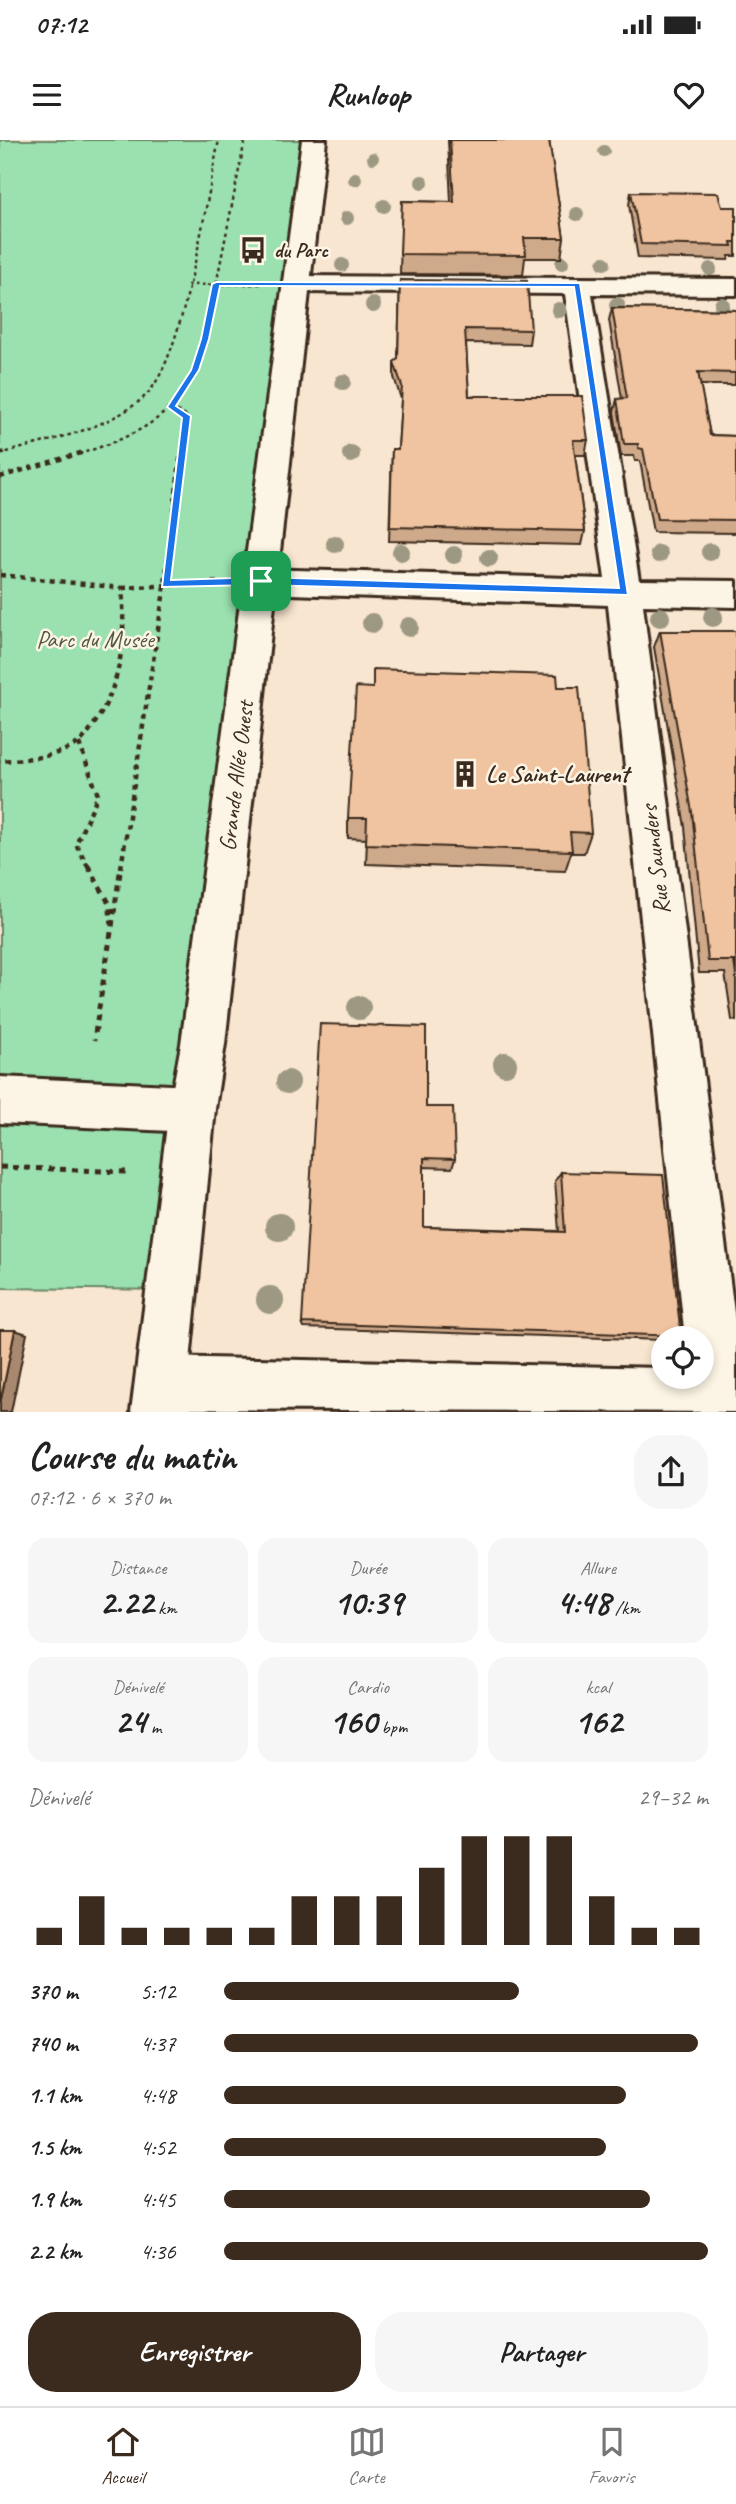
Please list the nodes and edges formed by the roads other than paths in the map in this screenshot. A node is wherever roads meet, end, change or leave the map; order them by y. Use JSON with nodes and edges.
{"nodes":[{"id":1,"x":314,"y":140,"type":"edge"},
{"id":2,"x":297,"y":284,"type":"junction"},
{"id":3,"x":577,"y":285,"type":"junction"},
{"id":4,"x":736,"y":286,"type":"edge"},
{"id":5,"x":261,"y":581,"type":"junction"},
{"id":6,"x":624,"y":592,"type":"junction"},
{"id":7,"x":736,"y":594,"type":"edge"},
{"id":8,"x":0,"y":1100,"type":"edge"},
{"id":9,"x":192,"y":1109,"type":"junction"},
{"id":10,"x":727,"y":1396,"type":"edge"},
{"id":11,"x":160,"y":1397,"type":"edge"}],
"edges":[{"from":1,"to":2,"type":"street","name":"Grande Allée Ouest"},
{"from":2,"to":3,"type":"street"},
{"from":2,"to":5,"type":"street","name":"Grande Allée Ouest"},
{"from":3,"to":4,"type":"street"},
{"from":3,"to":6,"type":"street","name":"Rue Saunders"},
{"from":5,"to":6,"type":"street"},
{"from":5,"to":9,"type":"street","name":"Grande Allée Ouest"},
{"from":6,"to":7,"type":"street"},
{"from":6,"to":10,"type":"street","name":"Rue Saunders"},
{"from":8,"to":9,"type":"street"},
{"from":9,"to":11,"type":"street","name":"Grande Allée Ouest"},
{"from":10,"to":11,"type":"street"}]}
